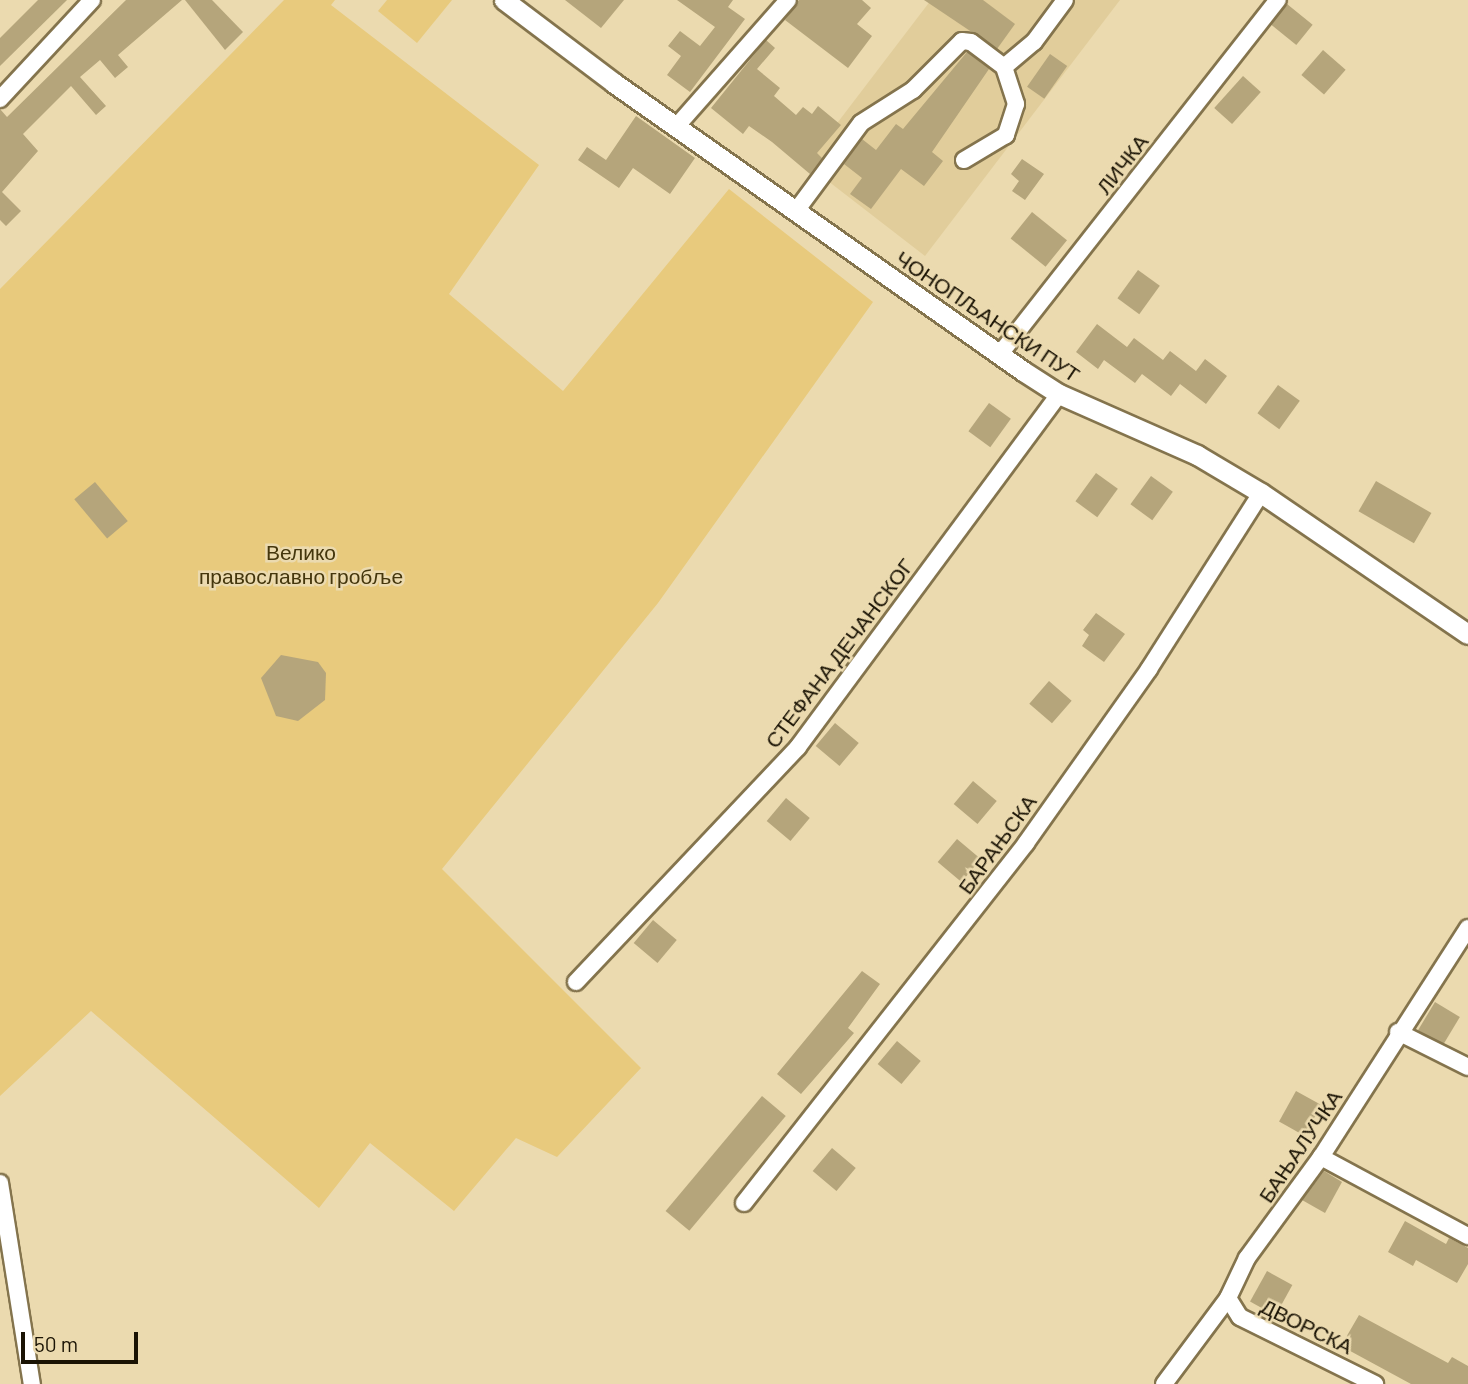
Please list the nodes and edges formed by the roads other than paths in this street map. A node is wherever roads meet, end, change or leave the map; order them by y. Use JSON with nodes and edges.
{"nodes":[{"id":1,"x":789,"y":0,"type":"edge"},
{"id":2,"x":1065,"y":0,"type":"edge"},
{"id":3,"x":1278,"y":0,"type":"edge"},
{"id":4,"x":87,"y":2,"type":"edge"},
{"id":5,"x":516,"y":3,"type":"edge"},
{"id":6,"x":1004,"y":67,"type":"junction"},
{"id":7,"x":0,"y":99,"type":"edge"},
{"id":8,"x":676,"y":127,"type":"junction"},
{"id":9,"x":964,"y":160,"type":"dead end"},
{"id":10,"x":796,"y":211,"type":"junction"},
{"id":11,"x":1000,"y":354,"type":"junction"},
{"id":12,"x":1059,"y":394,"type":"junction"},
{"id":13,"x":1261,"y":493,"type":"junction"},
{"id":14,"x":1468,"y":634,"type":"edge"},
{"id":15,"x":1468,"y":928,"type":"edge"},
{"id":16,"x":576,"y":982,"type":"dead end"},
{"id":17,"x":1398,"y":1031,"type":"junction"},
{"id":18,"x":1468,"y":1068,"type":"edge"},
{"id":19,"x":1321,"y":1157,"type":"junction"},
{"id":20,"x":0,"y":1183,"type":"edge"},
{"id":21,"x":744,"y":1203,"type":"dead end"},
{"id":22,"x":1468,"y":1236,"type":"edge"},
{"id":23,"x":1228,"y":1298,"type":"junction"},
{"id":24,"x":32,"y":1384,"type":"edge"},
{"id":25,"x":1164,"y":1384,"type":"edge"},
{"id":26,"x":1375,"y":1384,"type":"edge"}],
"edges":[{"from":1,"to":8,"type":"street"},
{"from":2,"to":6,"type":"street"},
{"from":3,"to":11,"type":"street","name":"ЛИЧКА"},
{"from":4,"to":7,"type":"street"},
{"from":5,"to":8,"type":"street","name":"ЧОНОПЉАНСКИ ПУТ"},
{"from":6,"to":9,"type":"street"},
{"from":6,"to":10,"type":"street"},
{"from":8,"to":10,"type":"street","name":"ЧОНОПЉАНСКИ ПУТ"},
{"from":10,"to":11,"type":"street","name":"ЧОНОПЉАНСКИ ПУТ"},
{"from":11,"to":12,"type":"street","name":"ЧОНОПЉАНСКИ ПУТ"},
{"from":12,"to":13,"type":"street","name":"ЧОНОПЉАНСКИ ПУТ"},
{"from":12,"to":16,"type":"street","name":"СТЕФАНА ДЕЧАНСКОГ"},
{"from":13,"to":14,"type":"street","name":"ЧОНОПЉАНСКИ ПУТ"},
{"from":13,"to":21,"type":"street","name":"БАРАЊСКА"},
{"from":15,"to":17,"type":"street","name":"БАЊАЛУЧКА"},
{"from":17,"to":18,"type":"street"},
{"from":17,"to":19,"type":"street","name":"БАЊАЛУЧКА"},
{"from":19,"to":22,"type":"street"},
{"from":19,"to":23,"type":"street","name":"БАЊАЛУЧКА"},
{"from":20,"to":24,"type":"street"},
{"from":23,"to":25,"type":"street","name":"БАЊАЛУЧКА"},
{"from":23,"to":26,"type":"street","name":"ДВОРСКА"}]}
